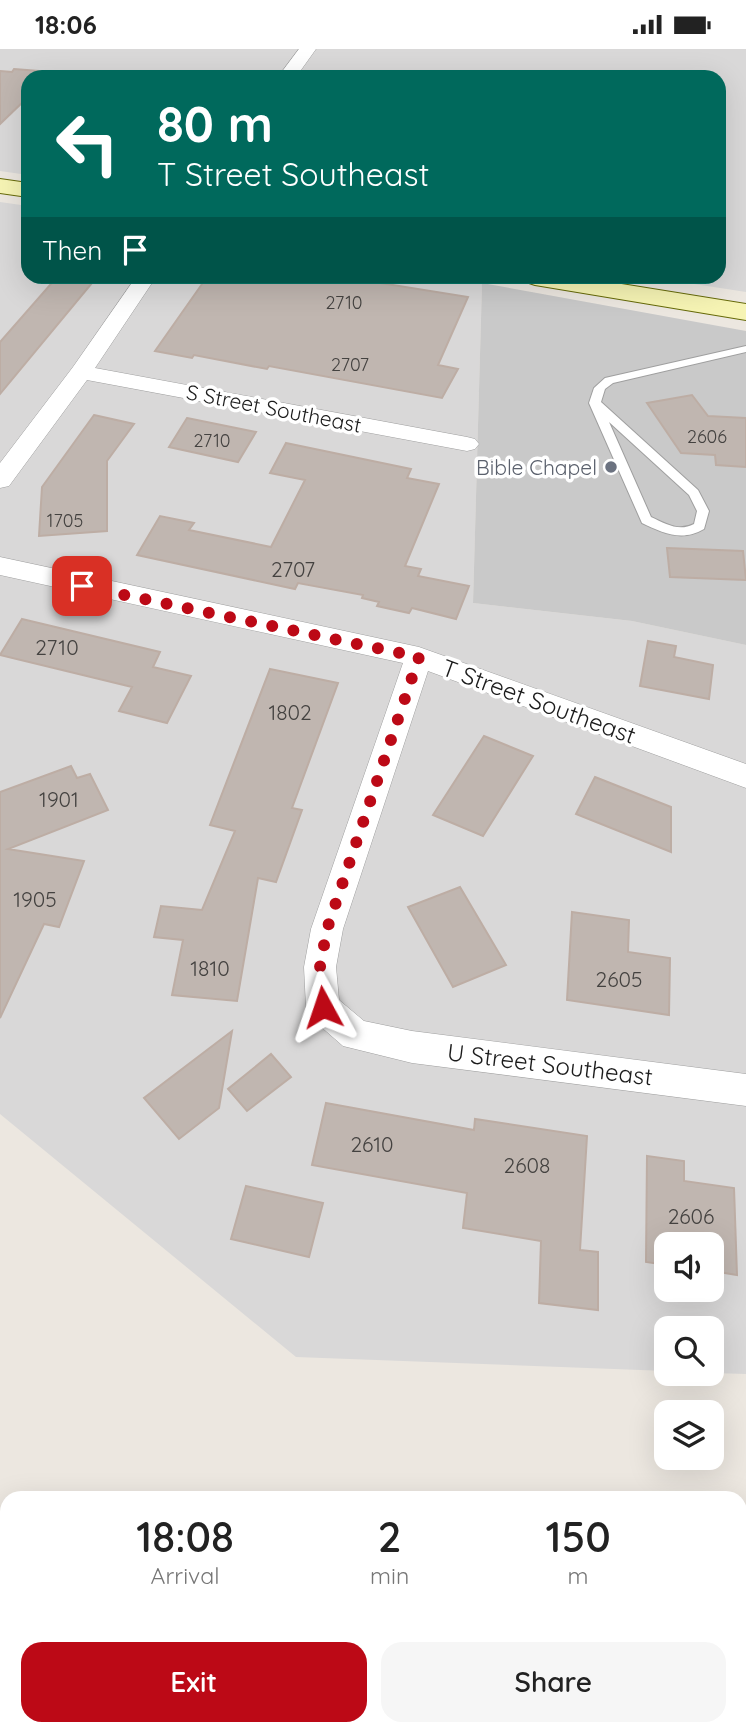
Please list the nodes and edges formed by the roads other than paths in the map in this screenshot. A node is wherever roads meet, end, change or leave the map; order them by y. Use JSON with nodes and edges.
{"nodes":[{"id":1,"x":308,"y":49,"type":"edge"},
{"id":2,"x":292,"y":70,"type":"edge"},
{"id":3,"x":0,"y":185,"type":"edge"},
{"id":4,"x":21,"y":189,"type":"edge"},
{"id":5,"x":141,"y":284,"type":"edge"},
{"id":6,"x":582,"y":284,"type":"edge"},
{"id":7,"x":745,"y":308,"type":"edge"},
{"id":8,"x":746,"y":349,"type":"edge"},
{"id":9,"x":80,"y":372,"type":"junction"},
{"id":10,"x":595,"y":403,"type":"junction"},
{"id":11,"x":467,"y":444,"type":"dead end"},
{"id":12,"x":0,"y":480,"type":"edge"},
{"id":13,"x":0,"y":566,"type":"edge"},
{"id":14,"x":419,"y":657,"type":"junction"},
{"id":15,"x":746,"y":776,"type":"edge"},
{"id":16,"x":746,"y":1090,"type":"edge"}],
"edges":[{"from":1,"to":2,"type":"street"},
{"from":3,"to":4,"type":"street"},
{"from":5,"to":9,"type":"street"},
{"from":6,"to":7,"type":"street"},
{"from":8,"to":10,"type":"lane"},
{"from":9,"to":11,"type":"street","name":"S Street Southeast"},
{"from":9,"to":12,"type":"street"},
{"from":10,"to":10,"type":"lane"},
{"from":13,"to":14,"type":"street","name":"T Street Southeast"},
{"from":14,"to":15,"type":"street","name":"T Street Southeast"},
{"from":14,"to":16,"type":"street","name":"U Street Southeast"}]}
